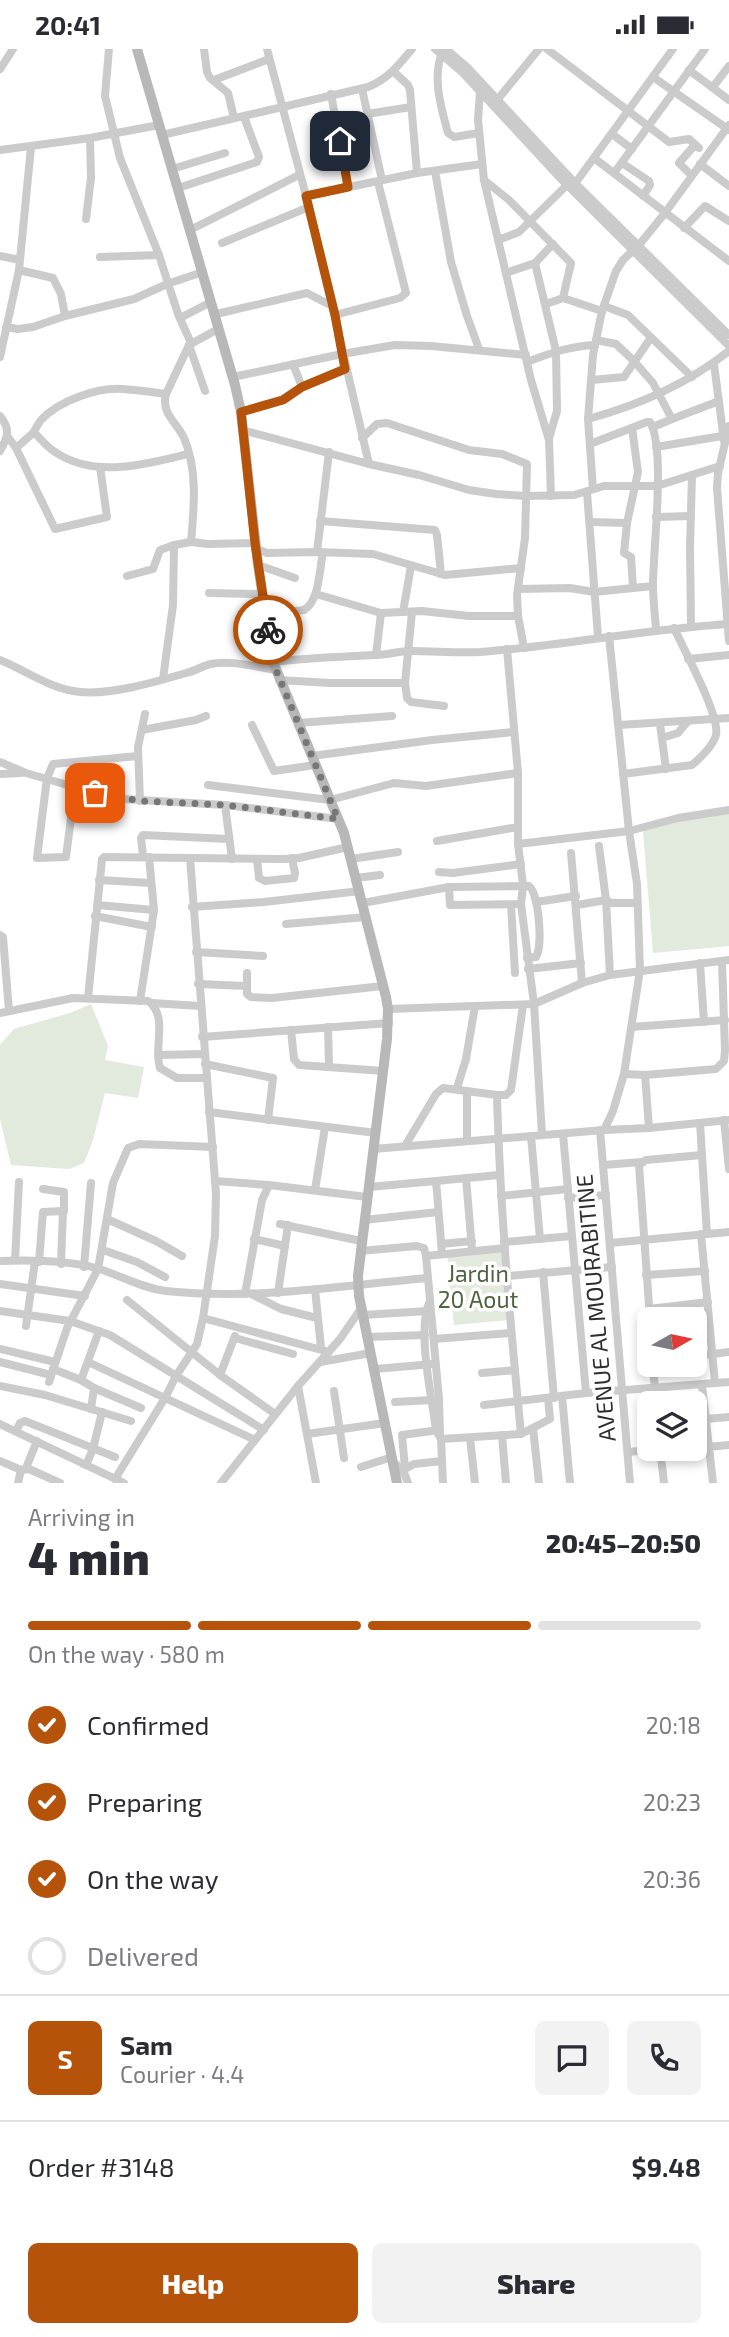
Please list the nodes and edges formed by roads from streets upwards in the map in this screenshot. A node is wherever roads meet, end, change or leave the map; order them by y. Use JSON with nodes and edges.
{"nodes":[{"id":1,"x":13,"y":49,"type":"edge"},
{"id":2,"x":109,"y":49,"type":"edge"},
{"id":3,"x":136,"y":49,"type":"edge"},
{"id":4,"x":204,"y":49,"type":"edge"},
{"id":5,"x":267,"y":49,"type":"edge"},
{"id":6,"x":412,"y":49,"type":"edge"},
{"id":7,"x":540,"y":49,"type":"edge"},
{"id":8,"x":547,"y":49,"type":"edge"},
{"id":9,"x":673,"y":49,"type":"edge"},
{"id":10,"x":705,"y":49,"type":"edge"},
{"id":11,"x":442,"y":50,"type":"edge"},
{"id":12,"x":269,"y":59,"type":"junction"},
{"id":13,"x":729,"y":65,"type":"edge"},
{"id":14,"x":0,"y":69,"type":"edge"},
{"id":15,"x":689,"y":70,"type":"junction"},
{"id":16,"x":393,"y":71,"type":"junction"},
{"id":17,"x":653,"y":77,"type":"junction"},
{"id":18,"x":214,"y":80,"type":"junction"},
{"id":19,"x":713,"y":87,"type":"junction"},
{"id":20,"x":362,"y":89,"type":"junction"},
{"id":21,"x":480,"y":91,"type":"junction"},
{"id":22,"x":674,"y":92,"type":"junction"},
{"id":23,"x":331,"y":94,"type":"junction"},
{"id":24,"x":498,"y":99,"type":"junction"},
{"id":25,"x":729,"y":100,"type":"edge"},
{"id":26,"x":282,"y":106,"type":"junction"},
{"id":27,"x":411,"y":107,"type":"junction"},
{"id":28,"x":628,"y":111,"type":"junction"},
{"id":29,"x":367,"y":114,"type":"junction"},
{"id":30,"x":244,"y":117,"type":"junction"},
{"id":31,"x":234,"y":118,"type":"junction"},
{"id":32,"x":649,"y":127,"type":"junction"},
{"id":33,"x":728,"y":127,"type":"edge"},
{"id":34,"x":161,"y":130,"type":"junction"},
{"id":35,"x":114,"y":133,"type":"junction"},
{"id":36,"x":480,"y":133,"type":"junction"},
{"id":37,"x":612,"y":134,"type":"junction"},
{"id":38,"x":90,"y":138,"type":"junction"},
{"id":39,"x":31,"y":147,"type":"junction"},
{"id":40,"x":698,"y":147,"type":"junction"},
{"id":41,"x":632,"y":149,"type":"junction"},
{"id":42,"x":0,"y":150,"type":"edge"},
{"id":43,"x":225,"y":153,"type":"dead end"},
{"id":44,"x":707,"y":155,"type":"junction"},
{"id":45,"x":594,"y":158,"type":"junction"},
{"id":46,"x":622,"y":163,"type":"junction"},
{"id":47,"x":482,"y":164,"type":"junction"},
{"id":48,"x":700,"y":164,"type":"junction"},
{"id":49,"x":172,"y":169,"type":"junction"},
{"id":50,"x":435,"y":171,"type":"junction"},
{"id":51,"x":417,"y":173,"type":"junction"},
{"id":52,"x":614,"y":173,"type":"junction"},
{"id":53,"x":299,"y":175,"type":"junction"},
{"id":54,"x":691,"y":175,"type":"junction"},
{"id":55,"x":485,"y":180,"type":"junction"},
{"id":56,"x":380,"y":181,"type":"junction"},
{"id":57,"x":571,"y":186,"type":"junction"},
{"id":58,"x":729,"y":186,"type":"edge"},
{"id":59,"x":348,"y":187,"type":"junction"},
{"id":60,"x":178,"y":188,"type":"junction"},
{"id":61,"x":306,"y":196,"type":"junction"},
{"id":62,"x":643,"y":196,"type":"junction"},
{"id":63,"x":309,"y":207,"type":"junction"},
{"id":64,"x":665,"y":213,"type":"junction"},
{"id":65,"x":86,"y":219,"type":"dead end"},
{"id":66,"x":530,"y":219,"type":"junction"},
{"id":67,"x":729,"y":220,"type":"edge"},
{"id":68,"x":684,"y":228,"type":"junction"},
{"id":69,"x":190,"y":230,"type":"junction"},
{"id":70,"x":498,"y":240,"type":"junction"},
{"id":71,"x":222,"y":243,"type":"dead end"},
{"id":72,"x":553,"y":244,"type":"junction"},
{"id":73,"x":636,"y":248,"type":"junction"},
{"id":74,"x":159,"y":255,"type":"junction"},
{"id":75,"x":0,"y":256,"type":"edge"},
{"id":76,"x":100,"y":257,"type":"dead end"},
{"id":77,"x":728,"y":258,"type":"edge"},
{"id":78,"x":20,"y":260,"type":"junction"},
{"id":79,"x":535,"y":263,"type":"junction"},
{"id":80,"x":19,"y":270,"type":"junction"},
{"id":81,"x":202,"y":272,"type":"junction"},
{"id":82,"x":506,"y":273,"type":"junction"},
{"id":83,"x":167,"y":284,"type":"junction"},
{"id":84,"x":563,"y":298,"type":"junction"},
{"id":85,"x":211,"y":302,"type":"junction"},
{"id":86,"x":546,"y":304,"type":"junction"},
{"id":87,"x":332,"y":306,"type":"junction"},
{"id":88,"x":603,"y":309,"type":"junction"},
{"id":89,"x":216,"y":314,"type":"junction"},
{"id":90,"x":4,"y":315,"type":"edge"},
{"id":91,"x":335,"y":315,"type":"junction"},
{"id":92,"x":65,"y":316,"type":"junction"},
{"id":93,"x":180,"y":318,"type":"junction"},
{"id":94,"x":6,"y":327,"type":"junction"},
{"id":95,"x":218,"y":328,"type":"junction"},
{"id":96,"x":729,"y":335,"type":"edge"},
{"id":97,"x":650,"y":339,"type":"junction"},
{"id":98,"x":596,"y":342,"type":"junction"},
{"id":99,"x":190,"y":344,"type":"junction"},
{"id":100,"x":479,"y":349,"type":"junction"},
{"id":101,"x":729,"y":349,"type":"edge"},
{"id":102,"x":556,"y":351,"type":"junction"},
{"id":103,"x":342,"y":354,"type":"junction"},
{"id":104,"x":0,"y":357,"type":"edge"},
{"id":105,"x":527,"y":358,"type":"junction"},
{"id":106,"x":634,"y":361,"type":"junction"},
{"id":107,"x":293,"y":364,"type":"junction"},
{"id":108,"x":714,"y":364,"type":"junction"},
{"id":109,"x":345,"y":369,"type":"junction"},
{"id":110,"x":233,"y":377,"type":"junction"},
{"id":111,"x":692,"y":377,"type":"junction"},
{"id":112,"x":592,"y":380,"type":"junction"},
{"id":113,"x":302,"y":387,"type":"junction"},
{"id":114,"x":205,"y":391,"type":"dead end"},
{"id":115,"x":166,"y":394,"type":"junction"},
{"id":116,"x":661,"y":395,"type":"junction"},
{"id":117,"x":719,"y":401,"type":"junction"},
{"id":118,"x":241,"y":412,"type":"junction"},
{"id":119,"x":0,"y":416,"type":"edge"},
{"id":120,"x":588,"y":419,"type":"junction"},
{"id":121,"x":672,"y":419,"type":"junction"},
{"id":122,"x":729,"y":426,"type":"edge"},
{"id":123,"x":632,"y":428,"type":"junction"},
{"id":124,"x":653,"y":428,"type":"junction"},
{"id":125,"x":243,"y":430,"type":"junction"},
{"id":126,"x":33,"y":433,"type":"junction"},
{"id":127,"x":8,"y":437,"type":"junction"},
{"id":128,"x":362,"y":438,"type":"junction"},
{"id":129,"x":549,"y":440,"type":"junction"},
{"id":130,"x":724,"y":440,"type":"junction"},
{"id":131,"x":590,"y":444,"type":"junction"},
{"id":132,"x":656,"y":447,"type":"junction"},
{"id":133,"x":16,"y":449,"type":"junction"},
{"id":134,"x":0,"y":451,"type":"edge"},
{"id":135,"x":329,"y":452,"type":"junction"},
{"id":136,"x":188,"y":454,"type":"junction"},
{"id":137,"x":369,"y":464,"type":"junction"},
{"id":138,"x":100,"y":467,"type":"junction"},
{"id":139,"x":719,"y":469,"type":"junction"},
{"id":140,"x":692,"y":475,"type":"junction"},
{"id":141,"x":729,"y":475,"type":"edge"},
{"id":142,"x":634,"y":487,"type":"junction"},
{"id":143,"x":657,"y":487,"type":"junction"},
{"id":144,"x":590,"y":490,"type":"junction"},
{"id":145,"x":525,"y":496,"type":"junction"},
{"id":146,"x":551,"y":496,"type":"junction"},
{"id":147,"x":691,"y":516,"type":"junction"},
{"id":148,"x":656,"y":517,"type":"junction"},
{"id":149,"x":719,"y":518,"type":"junction"},
{"id":150,"x":729,"y":518,"type":"edge"},
{"id":151,"x":320,"y":521,"type":"junction"},
{"id":152,"x":590,"y":522,"type":"junction"},
{"id":153,"x":627,"y":523,"type":"junction"},
{"id":154,"x":191,"y":542,"type":"junction"},
{"id":155,"x":174,"y":545,"type":"junction"},
{"id":156,"x":255,"y":545,"type":"junction"},
{"id":157,"x":320,"y":552,"type":"junction"},
{"id":158,"x":258,"y":565,"type":"junction"},
{"id":159,"x":411,"y":566,"type":"junction"},
{"id":160,"x":521,"y":568,"type":"junction"},
{"id":161,"x":441,"y":574,"type":"junction"},
{"id":162,"x":127,"y":576,"type":"dead end"},
{"id":163,"x":295,"y":578,"type":"dead end"},
{"id":164,"x":653,"y":586,"type":"junction"},
{"id":165,"x":634,"y":588,"type":"junction"},
{"id":166,"x":518,"y":589,"type":"junction"},
{"id":167,"x":594,"y":592,"type":"junction"},
{"id":168,"x":209,"y":593,"type":"dead end"},
{"id":169,"x":262,"y":594,"type":"junction"},
{"id":170,"x":316,"y":594,"type":"junction"},
{"id":171,"x":407,"y":612,"type":"junction"},
{"id":172,"x":381,"y":613,"type":"junction"},
{"id":173,"x":265,"y":615,"type":"junction"},
{"id":174,"x":518,"y":616,"type":"junction"},
{"id":175,"x":729,"y":624,"type":"edge"},
{"id":176,"x":691,"y":627,"type":"junction"},
{"id":177,"x":674,"y":628,"type":"junction"},
{"id":178,"x":656,"y":629,"type":"junction"},
{"id":179,"x":609,"y":636,"type":"junction"},
{"id":180,"x":598,"y":637,"type":"junction"},
{"id":181,"x":729,"y":642,"type":"edge"},
{"id":182,"x":524,"y":648,"type":"junction"},
{"id":183,"x":507,"y":649,"type":"junction"},
{"id":184,"x":408,"y":651,"type":"junction"},
{"id":185,"x":376,"y":655,"type":"junction"},
{"id":186,"x":729,"y":655,"type":"edge"},
{"id":187,"x":688,"y":659,"type":"junction"},
{"id":188,"x":0,"y":660,"type":"edge"},
{"id":189,"x":276,"y":671,"type":"junction"},
{"id":190,"x":163,"y":679,"type":"junction"},
{"id":191,"x":405,"y":683,"type":"junction"},
{"id":192,"x":444,"y":706,"type":"dead end"},
{"id":193,"x":145,"y":714,"type":"dead end"},
{"id":194,"x":206,"y":716,"type":"dead end"},
{"id":195,"x":391,"y":716,"type":"dead end"},
{"id":196,"x":715,"y":718,"type":"junction"},
{"id":197,"x":729,"y":718,"type":"edge"},
{"id":198,"x":688,"y":721,"type":"junction"},
{"id":199,"x":298,"y":723,"type":"junction"},
{"id":200,"x":660,"y":724,"type":"junction"},
{"id":201,"x":252,"y":725,"type":"dead end"},
{"id":202,"x":619,"y":725,"type":"junction"},
{"id":203,"x":142,"y":730,"type":"junction"},
{"id":204,"x":514,"y":732,"type":"junction"},
{"id":205,"x":662,"y":738,"type":"junction"},
{"id":206,"x":138,"y":756,"type":"junction"},
{"id":207,"x":313,"y":761,"type":"junction"},
{"id":208,"x":0,"y":762,"type":"edge"},
{"id":209,"x":666,"y":769,"type":"junction"},
{"id":210,"x":26,"y":773,"type":"junction"},
{"id":211,"x":518,"y":773,"type":"junction"},
{"id":212,"x":623,"y":774,"type":"junction"},
{"id":213,"x":0,"y":775,"type":"edge"},
{"id":214,"x":47,"y":778,"type":"junction"},
{"id":215,"x":208,"y":785,"type":"dead end"},
{"id":216,"x":75,"y":787,"type":"junction"},
{"id":217,"x":330,"y":800,"type":"junction"},
{"id":218,"x":140,"y":801,"type":"junction"},
{"id":219,"x":225,"y":805,"type":"junction"},
{"id":220,"x":729,"y":810,"type":"edge"},
{"id":221,"x":338,"y":819,"type":"junction"},
{"id":222,"x":518,"y":827,"type":"junction"},
{"id":223,"x":629,"y":831,"type":"junction"},
{"id":224,"x":228,"y":839,"type":"junction"},
{"id":225,"x":437,"y":841,"type":"dead end"},
{"id":226,"x":519,"y":844,"type":"junction"},
{"id":227,"x":599,"y":846,"type":"dead end"},
{"id":228,"x":348,"y":847,"type":"junction"},
{"id":229,"x":398,"y":852,"type":"dead end"},
{"id":230,"x":570,"y":853,"type":"dead end"},
{"id":231,"x":146,"y":856,"type":"junction"},
{"id":232,"x":190,"y":858,"type":"junction"},
{"id":233,"x":292,"y":858,"type":"junction"},
{"id":234,"x":232,"y":859,"type":"junction"},
{"id":235,"x":257,"y":859,"type":"junction"},
{"id":236,"x":351,"y":859,"type":"junction"},
{"id":237,"x":521,"y":864,"type":"junction"},
{"id":238,"x":439,"y":872,"type":"dead end"},
{"id":239,"x":380,"y":875,"type":"dead end"},
{"id":240,"x":356,"y":878,"type":"junction"},
{"id":241,"x":99,"y":880,"type":"junction"},
{"id":242,"x":151,"y":884,"type":"junction"},
{"id":243,"x":523,"y":885,"type":"junction"},
{"id":244,"x":449,"y":887,"type":"junction"},
{"id":245,"x":361,"y":897,"type":"junction"},
{"id":246,"x":606,"y":900,"type":"junction"},
{"id":247,"x":576,"y":901,"type":"junction"},
{"id":248,"x":536,"y":902,"type":"junction"},
{"id":249,"x":637,"y":903,"type":"junction"},
{"id":250,"x":521,"y":904,"type":"junction"},
{"id":251,"x":97,"y":905,"type":"junction"},
{"id":252,"x":511,"y":905,"type":"junction"},
{"id":253,"x":192,"y":907,"type":"junction"},
{"id":254,"x":153,"y":910,"type":"junction"},
{"id":255,"x":95,"y":916,"type":"junction"},
{"id":256,"x":366,"y":917,"type":"junction"},
{"id":257,"x":286,"y":924,"type":"dead end"},
{"id":258,"x":152,"y":927,"type":"junction"},
{"id":259,"x":0,"y":935,"type":"edge"},
{"id":260,"x":196,"y":952,"type":"junction"},
{"id":261,"x":263,"y":955,"type":"dead end"},
{"id":262,"x":527,"y":958,"type":"junction"},
{"id":263,"x":725,"y":960,"type":"edge"},
{"id":264,"x":3,"y":963,"type":"edge"},
{"id":265,"x":581,"y":963,"type":"junction"},
{"id":266,"x":700,"y":963,"type":"junction"},
{"id":267,"x":528,"y":969,"type":"junction"},
{"id":268,"x":640,"y":970,"type":"junction"},
{"id":269,"x":247,"y":973,"type":"dead end"},
{"id":270,"x":515,"y":973,"type":"dead end"},
{"id":271,"x":610,"y":975,"type":"junction"},
{"id":272,"x":582,"y":983,"type":"junction"},
{"id":273,"x":198,"y":984,"type":"junction"},
{"id":274,"x":4,"y":985,"type":"edge"},
{"id":275,"x":247,"y":986,"type":"junction"},
{"id":276,"x":383,"y":986,"type":"junction"},
{"id":277,"x":88,"y":998,"type":"junction"},
{"id":278,"x":140,"y":1001,"type":"junction"},
{"id":279,"x":152,"y":1003,"type":"junction"},
{"id":280,"x":534,"y":1004,"type":"junction"},
{"id":281,"x":523,"y":1005,"type":"junction"},
{"id":282,"x":200,"y":1006,"type":"junction"},
{"id":283,"x":475,"y":1006,"type":"junction"},
{"id":284,"x":388,"y":1009,"type":"junction"},
{"id":285,"x":9,"y":1011,"type":"junction"},
{"id":286,"x":0,"y":1013,"type":"edge"},
{"id":287,"x":725,"y":1020,"type":"junction"},
{"id":288,"x":704,"y":1021,"type":"junction"},
{"id":289,"x":389,"y":1023,"type":"junction"},
{"id":290,"x":328,"y":1027,"type":"junction"},
{"id":291,"x":632,"y":1027,"type":"junction"},
{"id":292,"x":291,"y":1030,"type":"junction"},
{"id":293,"x":202,"y":1037,"type":"junction"},
{"id":294,"x":204,"y":1054,"type":"junction"},
{"id":295,"x":158,"y":1055,"type":"junction"},
{"id":296,"x":205,"y":1064,"type":"junction"},
{"id":297,"x":329,"y":1066,"type":"junction"},
{"id":298,"x":384,"y":1071,"type":"junction"},
{"id":299,"x":624,"y":1074,"type":"junction"},
{"id":300,"x":645,"y":1075,"type":"junction"},
{"id":301,"x":207,"y":1079,"type":"junction"},
{"id":302,"x":457,"y":1088,"type":"junction"},
{"id":303,"x":467,"y":1091,"type":"junction"},
{"id":304,"x":497,"y":1095,"type":"junction"},
{"id":305,"x":209,"y":1112,"type":"junction"},
{"id":306,"x":268,"y":1119,"type":"junction"},
{"id":307,"x":727,"y":1120,"type":"edge"},
{"id":308,"x":700,"y":1123,"type":"junction"},
{"id":309,"x":325,"y":1127,"type":"junction"},
{"id":310,"x":649,"y":1128,"type":"junction"},
{"id":311,"x":602,"y":1130,"type":"junction"},
{"id":312,"x":376,"y":1133,"type":"junction"},
{"id":313,"x":562,"y":1133,"type":"junction"},
{"id":314,"x":542,"y":1135,"type":"junction"},
{"id":315,"x":531,"y":1136,"type":"junction"},
{"id":316,"x":497,"y":1139,"type":"junction"},
{"id":317,"x":467,"y":1141,"type":"junction"},
{"id":318,"x":405,"y":1146,"type":"junction"},
{"id":319,"x":213,"y":1147,"type":"junction"},
{"id":320,"x":373,"y":1149,"type":"junction"},
{"id":321,"x":702,"y":1155,"type":"junction"},
{"id":322,"x":603,"y":1165,"type":"junction"},
{"id":323,"x":640,"y":1165,"type":"junction"},
{"id":324,"x":729,"y":1168,"type":"edge"},
{"id":325,"x":499,"y":1175,"type":"junction"},
{"id":326,"x":466,"y":1178,"type":"junction"},
{"id":327,"x":215,"y":1181,"type":"junction"},
{"id":328,"x":436,"y":1181,"type":"junction"},
{"id":329,"x":19,"y":1182,"type":"dead end"},
{"id":330,"x":91,"y":1183,"type":"dead end"},
{"id":331,"x":269,"y":1185,"type":"junction"},
{"id":332,"x":43,"y":1189,"type":"dead end"},
{"id":333,"x":315,"y":1190,"type":"junction"},
{"id":334,"x":368,"y":1191,"type":"junction"},
{"id":335,"x":536,"y":1193,"type":"junction"},
{"id":336,"x":568,"y":1194,"type":"junction"},
{"id":337,"x":606,"y":1195,"type":"junction"},
{"id":338,"x":501,"y":1196,"type":"junction"},
{"id":339,"x":64,"y":1211,"type":"junction"},
{"id":340,"x":438,"y":1212,"type":"junction"},
{"id":341,"x":107,"y":1219,"type":"junction"},
{"id":342,"x":364,"y":1220,"type":"junction"},
{"id":343,"x":729,"y":1232,"type":"edge"},
{"id":344,"x":704,"y":1234,"type":"junction"},
{"id":345,"x":572,"y":1236,"type":"junction"},
{"id":346,"x":254,"y":1239,"type":"junction"},
{"id":347,"x":540,"y":1239,"type":"junction"},
{"id":348,"x":644,"y":1240,"type":"junction"},
{"id":349,"x":610,"y":1244,"type":"junction"},
{"id":350,"x":504,"y":1245,"type":"junction"},
{"id":351,"x":285,"y":1246,"type":"junction"},
{"id":352,"x":360,"y":1246,"type":"junction"},
{"id":353,"x":472,"y":1246,"type":"junction"},
{"id":354,"x":442,"y":1249,"type":"junction"},
{"id":355,"x":103,"y":1250,"type":"junction"},
{"id":356,"x":426,"y":1255,"type":"junction"},
{"id":357,"x":182,"y":1256,"type":"dead end"},
{"id":358,"x":15,"y":1260,"type":"junction"},
{"id":359,"x":0,"y":1261,"type":"edge"},
{"id":360,"x":37,"y":1261,"type":"junction"},
{"id":361,"x":61,"y":1264,"type":"junction"},
{"id":362,"x":83,"y":1266,"type":"junction"},
{"id":363,"x":612,"y":1267,"type":"junction"},
{"id":364,"x":98,"y":1269,"type":"junction"},
{"id":365,"x":574,"y":1269,"type":"junction"},
{"id":366,"x":705,"y":1271,"type":"junction"},
{"id":367,"x":543,"y":1272,"type":"junction"},
{"id":368,"x":646,"y":1275,"type":"junction"},
{"id":369,"x":508,"y":1276,"type":"junction"},
{"id":370,"x":165,"y":1277,"type":"dead end"},
{"id":371,"x":427,"y":1278,"type":"junction"},
{"id":372,"x":0,"y":1284,"type":"edge"},
{"id":373,"x":358,"y":1285,"type":"junction"},
{"id":374,"x":32,"y":1287,"type":"junction"},
{"id":375,"x":314,"y":1289,"type":"junction"},
{"id":376,"x":278,"y":1293,"type":"junction"},
{"id":377,"x":248,"y":1294,"type":"junction"},
{"id":378,"x":207,"y":1295,"type":"junction"},
{"id":379,"x":85,"y":1296,"type":"junction"},
{"id":380,"x":127,"y":1300,"type":"dead end"},
{"id":381,"x":708,"y":1302,"type":"junction"},
{"id":382,"x":649,"y":1307,"type":"edge"},
{"id":383,"x":673,"y":1307,"type":"edge"},
{"id":384,"x":429,"y":1308,"type":"junction"},
{"id":385,"x":0,"y":1311,"type":"edge"},
{"id":386,"x":363,"y":1311,"type":"junction"},
{"id":387,"x":28,"y":1314,"type":"junction"},
{"id":388,"x":203,"y":1318,"type":"junction"},
{"id":389,"x":317,"y":1318,"type":"junction"},
{"id":390,"x":70,"y":1321,"type":"junction"},
{"id":391,"x":26,"y":1325,"type":"dead end"},
{"id":392,"x":238,"y":1326,"type":"junction"},
{"id":393,"x":99,"y":1331,"type":"junction"},
{"id":394,"x":511,"y":1333,"type":"junction"},
{"id":395,"x":425,"y":1335,"type":"junction"},
{"id":396,"x":235,"y":1338,"type":"junction"},
{"id":397,"x":368,"y":1338,"type":"junction"},
{"id":398,"x":434,"y":1339,"type":"junction"},
{"id":399,"x":325,"y":1350,"type":"junction"},
{"id":400,"x":1,"y":1351,"type":"edge"},
{"id":401,"x":193,"y":1352,"type":"junction"},
{"id":402,"x":729,"y":1352,"type":"edge"},
{"id":403,"x":371,"y":1353,"type":"junction"},
{"id":404,"x":293,"y":1354,"type":"dead end"},
{"id":405,"x":713,"y":1354,"type":"junction"},
{"id":406,"x":707,"y":1355,"type":"edge"},
{"id":407,"x":0,"y":1362,"type":"edge"},
{"id":408,"x":88,"y":1362,"type":"junction"},
{"id":409,"x":320,"y":1362,"type":"junction"},
{"id":410,"x":432,"y":1364,"type":"junction"},
{"id":411,"x":375,"y":1369,"type":"junction"},
{"id":412,"x":515,"y":1370,"type":"junction"},
{"id":413,"x":52,"y":1372,"type":"junction"},
{"id":414,"x":482,"y":1373,"type":"dead end"},
{"id":415,"x":220,"y":1375,"type":"junction"},
{"id":416,"x":176,"y":1376,"type":"junction"},
{"id":417,"x":654,"y":1377,"type":"edge"},
{"id":418,"x":81,"y":1380,"type":"junction"},
{"id":419,"x":729,"y":1382,"type":"edge"},
{"id":420,"x":715,"y":1383,"type":"junction"},
{"id":421,"x":702,"y":1385,"type":"junction"},
{"id":422,"x":0,"y":1386,"type":"edge"},
{"id":423,"x":298,"y":1386,"type":"junction"},
{"id":424,"x":94,"y":1388,"type":"junction"},
{"id":425,"x":655,"y":1389,"type":"junction"},
{"id":426,"x":334,"y":1391,"type":"dead end"},
{"id":427,"x":623,"y":1391,"type":"junction"},
{"id":428,"x":703,"y":1391,"type":"edge"},
{"id":429,"x":586,"y":1393,"type":"junction"},
{"id":430,"x":555,"y":1397,"type":"junction"},
{"id":431,"x":165,"y":1398,"type":"junction"},
{"id":432,"x":432,"y":1400,"type":"junction"},
{"id":433,"x":395,"y":1402,"type":"dead end"},
{"id":434,"x":518,"y":1402,"type":"junction"},
{"id":435,"x":484,"y":1405,"type":"dead end"},
{"id":436,"x":141,"y":1408,"type":"dead end"},
{"id":437,"x":91,"y":1409,"type":"junction"},
{"id":438,"x":102,"y":1412,"type":"junction"},
{"id":439,"x":275,"y":1414,"type":"junction"},
{"id":440,"x":729,"y":1417,"type":"edge"},
{"id":441,"x":707,"y":1419,"type":"joint"},
{"id":442,"x":131,"y":1421,"type":"dead end"},
{"id":443,"x":386,"y":1423,"type":"junction"},
{"id":444,"x":0,"y":1424,"type":"edge"},
{"id":445,"x":533,"y":1428,"type":"junction"},
{"id":446,"x":264,"y":1430,"type":"junction"},
{"id":447,"x":340,"y":1430,"type":"junction"},
{"id":448,"x":16,"y":1431,"type":"junction"},
{"id":449,"x":440,"y":1433,"type":"junction"},
{"id":450,"x":307,"y":1434,"type":"junction"},
{"id":451,"x":521,"y":1434,"type":"junction"},
{"id":452,"x":502,"y":1435,"type":"junction"},
{"id":453,"x":470,"y":1438,"type":"junction"},
{"id":454,"x":256,"y":1440,"type":"junction"},
{"id":455,"x":37,"y":1441,"type":"junction"},
{"id":456,"x":729,"y":1445,"type":"edge"},
{"id":457,"x":709,"y":1447,"type":"junction"},
{"id":458,"x":93,"y":1449,"type":"junction"},
{"id":459,"x":637,"y":1451,"type":"edge"},
{"id":460,"x":628,"y":1452,"type":"junction"},
{"id":461,"x":115,"y":1457,"type":"dead end"},
{"id":462,"x":344,"y":1458,"type":"dead end"},
{"id":463,"x":393,"y":1459,"type":"junction"},
{"id":464,"x":0,"y":1461,"type":"edge"},
{"id":465,"x":442,"y":1461,"type":"junction"},
{"id":466,"x":661,"y":1461,"type":"edge"},
{"id":467,"x":86,"y":1465,"type":"junction"},
{"id":468,"x":361,"y":1467,"type":"dead end"},
{"id":469,"x":24,"y":1469,"type":"junction"},
{"id":470,"x":404,"y":1469,"type":"junction"},
{"id":471,"x":106,"y":1474,"type":"junction"},
{"id":472,"x":115,"y":1479,"type":"junction"},
{"id":473,"x":18,"y":1483,"type":"edge"},
{"id":474,"x":60,"y":1483,"type":"edge"},
{"id":475,"x":102,"y":1483,"type":"edge"},
{"id":476,"x":124,"y":1483,"type":"edge"},
{"id":477,"x":220,"y":1483,"type":"edge"},
{"id":478,"x":316,"y":1483,"type":"edge"},
{"id":479,"x":397,"y":1483,"type":"edge"},
{"id":480,"x":408,"y":1483,"type":"edge"},
{"id":481,"x":443,"y":1483,"type":"edge"},
{"id":482,"x":475,"y":1483,"type":"edge"},
{"id":483,"x":506,"y":1483,"type":"edge"},
{"id":484,"x":539,"y":1483,"type":"edge"},
{"id":485,"x":570,"y":1483,"type":"edge"},
{"id":486,"x":630,"y":1483,"type":"edge"},
{"id":487,"x":664,"y":1483,"type":"edge"},
{"id":488,"x":713,"y":1483,"type":"edge"}],
"edges":[{"from":1,"to":14,"type":"street"},
{"from":2,"to":35,"type":"street"},
{"from":3,"to":34,"type":"street"},
{"from":4,"to":18,"type":"street"},
{"from":5,"to":12,"type":"street"},
{"from":6,"to":16,"type":"street"},
{"from":7,"to":24,"type":"street"},
{"from":8,"to":28,"type":"street"},
{"from":9,"to":17,"type":"street"},
{"from":10,"to":15,"type":"street"},
{"from":11,"to":21,"type":"street"},
{"from":11,"to":24,"type":"street"},
{"from":11,"to":36,"type":"street"},
{"from":12,"to":18,"type":"street"},
{"from":12,"to":26,"type":"street"},
{"from":13,"to":19,"type":"street"},
{"from":15,"to":19,"type":"street"},
{"from":15,"to":22,"type":"street"},
{"from":16,"to":20,"type":"street"},
{"from":16,"to":27,"type":"street"},
{"from":17,"to":22,"type":"street"},
{"from":17,"to":28,"type":"street"},
{"from":18,"to":31,"type":"street"},
{"from":19,"to":25,"type":"street"},
{"from":20,"to":23,"type":"street"},
{"from":20,"to":29,"type":"street"},
{"from":21,"to":36,"type":"street"},
{"from":21,"to":57,"type":"street"},
{"from":22,"to":32,"type":"street"},
{"from":22,"to":33,"type":"street"},
{"from":23,"to":26,"type":"street"},
{"from":23,"to":59,"type":"street"},
{"from":24,"to":57,"type":"street"},
{"from":26,"to":30,"type":"street"},
{"from":26,"to":53,"type":"street"},
{"from":27,"to":29,"type":"street"},
{"from":27,"to":51,"type":"street"},
{"from":28,"to":32,"type":"street"},
{"from":28,"to":37,"type":"street"},
{"from":29,"to":56,"type":"street"},
{"from":30,"to":31,"type":"street"},
{"from":30,"to":60,"type":"street"},
{"from":31,"to":34,"type":"street"},
{"from":32,"to":40,"type":"street"},
{"from":32,"to":41,"type":"street"},
{"from":33,"to":44,"type":"street"},
{"from":34,"to":35,"type":"street"},
{"from":34,"to":49,"type":"street"},
{"from":35,"to":38,"type":"street"},
{"from":35,"to":74,"type":"street"},
{"from":36,"to":47,"type":"street"},
{"from":37,"to":41,"type":"street"},
{"from":37,"to":45,"type":"street"},
{"from":38,"to":39,"type":"street"},
{"from":38,"to":65,"type":"street"},
{"from":39,"to":42,"type":"street"},
{"from":39,"to":78,"type":"street"},
{"from":40,"to":44,"type":"street"},
{"from":40,"to":54,"type":"street"},
{"from":41,"to":46,"type":"street"},
{"from":43,"to":49,"type":"street"},
{"from":44,"to":48,"type":"street"},
{"from":45,"to":52,"type":"street"},
{"from":45,"to":57,"type":"street"},
{"from":46,"to":52,"type":"street"},
{"from":46,"to":62,"type":"street"},
{"from":47,"to":50,"type":"street"},
{"from":47,"to":55,"type":"street"},
{"from":48,"to":54,"type":"street"},
{"from":48,"to":58,"type":"street"},
{"from":49,"to":60,"type":"street"},
{"from":50,"to":51,"type":"street"},
{"from":50,"to":100,"type":"street"},
{"from":51,"to":56,"type":"street"},
{"from":52,"to":62,"type":"street"},
{"from":53,"to":61,"type":"street"},
{"from":53,"to":69,"type":"street"},
{"from":54,"to":64,"type":"street"},
{"from":55,"to":66,"type":"street"},
{"from":55,"to":70,"type":"street"},
{"from":56,"to":59,"type":"street"},
{"from":56,"to":91,"type":"street"},
{"from":57,"to":66,"type":"street"},
{"from":57,"to":73,"type":"street"},
{"from":59,"to":61,"type":"street"},
{"from":60,"to":69,"type":"street"},
{"from":61,"to":63,"type":"street"},
{"from":62,"to":64,"type":"street"},
{"from":63,"to":71,"type":"street"},
{"from":63,"to":87,"type":"street"},
{"from":64,"to":68,"type":"street"},
{"from":64,"to":73,"type":"street"},
{"from":66,"to":70,"type":"street"},
{"from":66,"to":72,"type":"street"},
{"from":67,"to":68,"type":"street"},
{"from":68,"to":77,"type":"street"},
{"from":69,"to":81,"type":"street"},
{"from":70,"to":82,"type":"street"},
{"from":72,"to":79,"type":"street"},
{"from":72,"to":84,"type":"street"},
{"from":73,"to":88,"type":"street"},
{"from":73,"to":96,"type":"street"},
{"from":73,"to":101,"type":"street"},
{"from":74,"to":76,"type":"street"},
{"from":74,"to":83,"type":"street"},
{"from":75,"to":78,"type":"street"},
{"from":78,"to":80,"type":"street"},
{"from":79,"to":82,"type":"street"},
{"from":79,"to":86,"type":"street"},
{"from":80,"to":90,"type":"street"},
{"from":80,"to":92,"type":"street"},
{"from":81,"to":83,"type":"street"},
{"from":81,"to":85,"type":"street"},
{"from":82,"to":105,"type":"street"},
{"from":83,"to":92,"type":"street"},
{"from":83,"to":93,"type":"street"},
{"from":84,"to":86,"type":"street"},
{"from":84,"to":88,"type":"street"},
{"from":85,"to":89,"type":"street"},
{"from":85,"to":93,"type":"street"},
{"from":86,"to":102,"type":"street"},
{"from":87,"to":89,"type":"street"},
{"from":87,"to":91,"type":"street"},
{"from":88,"to":97,"type":"street"},
{"from":88,"to":98,"type":"street"},
{"from":89,"to":95,"type":"street"},
{"from":90,"to":94,"type":"street"},
{"from":91,"to":103,"type":"street"},
{"from":92,"to":94,"type":"street"},
{"from":93,"to":99,"type":"street"},
{"from":94,"to":104,"type":"street"},
{"from":95,"to":99,"type":"street"},
{"from":95,"to":110,"type":"street"},
{"from":97,"to":106,"type":"street"},
{"from":97,"to":111,"type":"street"},
{"from":98,"to":102,"type":"street"},
{"from":98,"to":106,"type":"street"},
{"from":98,"to":112,"type":"street"},
{"from":99,"to":114,"type":"street"},
{"from":99,"to":115,"type":"street"},
{"from":100,"to":103,"type":"street"},
{"from":100,"to":105,"type":"street"},
{"from":101,"to":108,"type":"street"},
{"from":102,"to":105,"type":"street"},
{"from":102,"to":129,"type":"street"},
{"from":103,"to":107,"type":"street"},
{"from":103,"to":109,"type":"street"},
{"from":105,"to":129,"type":"street"},
{"from":106,"to":112,"type":"street"},
{"from":106,"to":116,"type":"street"},
{"from":107,"to":110,"type":"street"},
{"from":107,"to":113,"type":"street"},
{"from":108,"to":111,"type":"street"},
{"from":108,"to":117,"type":"street"},
{"from":109,"to":113,"type":"street"},
{"from":109,"to":128,"type":"street"},
{"from":110,"to":118,"type":"street"},
{"from":111,"to":116,"type":"street"},
{"from":112,"to":120,"type":"street"},
{"from":113,"to":118,"type":"street"},
{"from":115,"to":126,"type":"street"},
{"from":115,"to":136,"type":"street"},
{"from":116,"to":120,"type":"street"},
{"from":116,"to":121,"type":"street"},
{"from":117,"to":121,"type":"street"},
{"from":117,"to":130,"type":"street"},
{"from":118,"to":125,"type":"street"},
{"from":119,"to":127,"type":"street"},
{"from":120,"to":131,"type":"street"},
{"from":121,"to":124,"type":"street"},
{"from":122,"to":130,"type":"street"},
{"from":123,"to":124,"type":"street"},
{"from":123,"to":131,"type":"street"},
{"from":123,"to":142,"type":"street"},
{"from":124,"to":132,"type":"street"},
{"from":125,"to":135,"type":"street"},
{"from":125,"to":156,"type":"street"},
{"from":126,"to":133,"type":"street"},
{"from":126,"to":138,"type":"street"},
{"from":127,"to":133,"type":"street"},
{"from":127,"to":134,"type":"street"},
{"from":128,"to":137,"type":"street"},
{"from":128,"to":145,"type":"street"},
{"from":129,"to":146,"type":"street"},
{"from":130,"to":132,"type":"street"},
{"from":130,"to":139,"type":"street"},
{"from":131,"to":144,"type":"street"},
{"from":132,"to":143,"type":"street"},
{"from":133,"to":138,"type":"street"},
{"from":135,"to":137,"type":"street"},
{"from":135,"to":151,"type":"street"},
{"from":136,"to":138,"type":"street"},
{"from":136,"to":154,"type":"street"},
{"from":137,"to":145,"type":"street"},
{"from":139,"to":140,"type":"street"},
{"from":139,"to":141,"type":"street"},
{"from":139,"to":149,"type":"street"},
{"from":140,"to":143,"type":"street"},
{"from":140,"to":147,"type":"street"},
{"from":142,"to":143,"type":"street"},
{"from":142,"to":144,"type":"street"},
{"from":142,"to":153,"type":"street"},
{"from":143,"to":148,"type":"street"},
{"from":144,"to":146,"type":"street"},
{"from":144,"to":152,"type":"street"},
{"from":145,"to":146,"type":"street"},
{"from":145,"to":160,"type":"street"},
{"from":147,"to":148,"type":"street"},
{"from":147,"to":176,"type":"street"},
{"from":148,"to":164,"type":"street"},
{"from":149,"to":150,"type":"street"},
{"from":149,"to":175,"type":"street"},
{"from":151,"to":157,"type":"street"},
{"from":151,"to":161,"type":"street"},
{"from":152,"to":153,"type":"street"},
{"from":152,"to":167,"type":"street"},
{"from":153,"to":165,"type":"street"},
{"from":154,"to":155,"type":"street"},
{"from":154,"to":156,"type":"street"},
{"from":155,"to":162,"type":"street"},
{"from":155,"to":190,"type":"street"},
{"from":156,"to":157,"type":"street"},
{"from":156,"to":158,"type":"street"},
{"from":157,"to":159,"type":"street"},
{"from":157,"to":170,"type":"street"},
{"from":158,"to":163,"type":"street"},
{"from":158,"to":169,"type":"street"},
{"from":159,"to":161,"type":"street"},
{"from":159,"to":171,"type":"street"},
{"from":160,"to":161,"type":"street"},
{"from":160,"to":166,"type":"street"},
{"from":164,"to":165,"type":"street"},
{"from":164,"to":178,"type":"street"},
{"from":165,"to":167,"type":"street"},
{"from":166,"to":167,"type":"street"},
{"from":166,"to":174,"type":"street"},
{"from":167,"to":180,"type":"street"},
{"from":168,"to":169,"type":"street"},
{"from":169,"to":173,"type":"street"},
{"from":170,"to":172,"type":"street"},
{"from":170,"to":173,"type":"street"},
{"from":171,"to":172,"type":"street"},
{"from":171,"to":174,"type":"street"},
{"from":171,"to":184,"type":"street"},
{"from":172,"to":185,"type":"street"},
{"from":173,"to":189,"type":"street"},
{"from":174,"to":182,"type":"street"},
{"from":175,"to":176,"type":"street"},
{"from":175,"to":181,"type":"street"},
{"from":176,"to":177,"type":"street"},
{"from":177,"to":178,"type":"street"},
{"from":177,"to":187,"type":"street"},
{"from":178,"to":179,"type":"street"},
{"from":179,"to":180,"type":"street"},
{"from":179,"to":202,"type":"street"},
{"from":180,"to":182,"type":"street"},
{"from":182,"to":183,"type":"street"},
{"from":183,"to":184,"type":"street"},
{"from":183,"to":204,"type":"street"},
{"from":184,"to":185,"type":"street"},
{"from":184,"to":191,"type":"street"},
{"from":185,"to":189,"type":"street"},
{"from":186,"to":187,"type":"street"},
{"from":187,"to":196,"type":"street"},
{"from":188,"to":190,"type":"street"},
{"from":189,"to":190,"type":"street"},
{"from":189,"to":191,"type":"street"},
{"from":189,"to":199,"type":"street"},
{"from":191,"to":192,"type":"street"},
{"from":193,"to":203,"type":"street"},
{"from":194,"to":203,"type":"street"},
{"from":195,"to":199,"type":"street"},
{"from":196,"to":197,"type":"street"},
{"from":196,"to":198,"type":"street"},
{"from":196,"to":209,"type":"street"},
{"from":198,"to":200,"type":"street"},
{"from":198,"to":205,"type":"street"},
{"from":199,"to":207,"type":"street"},
{"from":200,"to":202,"type":"street"},
{"from":200,"to":205,"type":"street"},
{"from":201,"to":207,"type":"street"},
{"from":202,"to":212,"type":"street"},
{"from":203,"to":206,"type":"street"},
{"from":204,"to":207,"type":"street"},
{"from":204,"to":211,"type":"street"},
{"from":205,"to":209,"type":"street"},
{"from":206,"to":214,"type":"street"},
{"from":206,"to":218,"type":"street"},
{"from":207,"to":217,"type":"street"},
{"from":208,"to":210,"type":"street"},
{"from":209,"to":212,"type":"street"},
{"from":210,"to":213,"type":"street"},
{"from":210,"to":214,"type":"street"},
{"from":211,"to":217,"type":"street"},
{"from":211,"to":222,"type":"street"},
{"from":212,"to":223,"type":"street"},
{"from":214,"to":216,"type":"street"},
{"from":214,"to":216,"type":"street"},
{"from":215,"to":217,"type":"street"},
{"from":216,"to":218,"type":"street"},
{"from":217,"to":221,"type":"street"},
{"from":218,"to":219,"type":"street"},
{"from":219,"to":221,"type":"street"},
{"from":219,"to":224,"type":"street"},
{"from":220,"to":223,"type":"street"},
{"from":221,"to":228,"type":"street"},
{"from":222,"to":225,"type":"street"},
{"from":222,"to":226,"type":"street"},
{"from":223,"to":226,"type":"street"},
{"from":223,"to":249,"type":"street"},
{"from":224,"to":231,"type":"street"},
{"from":224,"to":234,"type":"street"},
{"from":226,"to":237,"type":"street"},
{"from":227,"to":246,"type":"street"},
{"from":228,"to":233,"type":"street"},
{"from":228,"to":236,"type":"street"},
{"from":229,"to":236,"type":"street"},
{"from":230,"to":247,"type":"street"},
{"from":231,"to":232,"type":"street"},
{"from":231,"to":241,"type":"street"},
{"from":231,"to":242,"type":"street"},
{"from":232,"to":234,"type":"street"},
{"from":232,"to":253,"type":"street"},
{"from":233,"to":235,"type":"street"},
{"from":233,"to":235,"type":"street"},
{"from":234,"to":235,"type":"street"},
{"from":236,"to":240,"type":"street"},
{"from":237,"to":238,"type":"street"},
{"from":237,"to":243,"type":"street"},
{"from":239,"to":240,"type":"street"},
{"from":240,"to":245,"type":"street"},
{"from":241,"to":242,"type":"street"},
{"from":241,"to":251,"type":"street"},
{"from":242,"to":254,"type":"street"},
{"from":243,"to":244,"type":"street"},
{"from":243,"to":248,"type":"street"},
{"from":243,"to":250,"type":"street"},
{"from":244,"to":245,"type":"street"},
{"from":244,"to":252,"type":"street"},
{"from":245,"to":253,"type":"street"},
{"from":245,"to":256,"type":"street"},
{"from":246,"to":247,"type":"street"},
{"from":246,"to":249,"type":"street"},
{"from":246,"to":271,"type":"street"},
{"from":247,"to":248,"type":"street"},
{"from":247,"to":265,"type":"street"},
{"from":248,"to":262,"type":"street"},
{"from":249,"to":268,"type":"street"},
{"from":250,"to":252,"type":"street"},
{"from":250,"to":262,"type":"street"},
{"from":251,"to":254,"type":"street"},
{"from":251,"to":255,"type":"street"},
{"from":252,"to":270,"type":"street"},
{"from":253,"to":260,"type":"street"},
{"from":254,"to":258,"type":"street"},
{"from":255,"to":258,"type":"street"},
{"from":255,"to":277,"type":"street"},
{"from":256,"to":257,"type":"street"},
{"from":256,"to":276,"type":"street"},
{"from":258,"to":278,"type":"street"},
{"from":259,"to":264,"type":"street"},
{"from":260,"to":261,"type":"street"},
{"from":260,"to":273,"type":"street"},
{"from":262,"to":267,"type":"street"},
{"from":263,"to":266,"type":"street"},
{"from":263,"to":287,"type":"street"},
{"from":264,"to":274,"type":"street"},
{"from":265,"to":267,"type":"street"},
{"from":265,"to":272,"type":"street"},
{"from":266,"to":268,"type":"street"},
{"from":266,"to":288,"type":"street"},
{"from":267,"to":280,"type":"street"},
{"from":268,"to":271,"type":"street"},
{"from":268,"to":291,"type":"street"},
{"from":269,"to":275,"type":"street"},
{"from":271,"to":272,"type":"street"},
{"from":272,"to":280,"type":"street"},
{"from":273,"to":275,"type":"street"},
{"from":273,"to":282,"type":"street"},
{"from":274,"to":285,"type":"street"},
{"from":275,"to":276,"type":"street"},
{"from":276,"to":284,"type":"street"},
{"from":277,"to":278,"type":"street"},
{"from":277,"to":285,"type":"street"},
{"from":278,"to":279,"type":"street"},
{"from":279,"to":282,"type":"street"},
{"from":279,"to":295,"type":"street"},
{"from":280,"to":281,"type":"street"},
{"from":280,"to":314,"type":"street"},
{"from":281,"to":283,"type":"street"},
{"from":281,"to":304,"type":"street"},
{"from":282,"to":293,"type":"street"},
{"from":283,"to":284,"type":"street"},
{"from":283,"to":302,"type":"street"},
{"from":284,"to":289,"type":"street"},
{"from":285,"to":286,"type":"street"},
{"from":287,"to":288,"type":"street"},
{"from":287,"to":300,"type":"street"},
{"from":288,"to":291,"type":"street"},
{"from":289,"to":290,"type":"street"},
{"from":289,"to":298,"type":"street"},
{"from":290,"to":292,"type":"street"},
{"from":290,"to":297,"type":"street"},
{"from":291,"to":299,"type":"street"},
{"from":292,"to":293,"type":"street"},
{"from":292,"to":297,"type":"street"},
{"from":293,"to":294,"type":"street"},
{"from":294,"to":295,"type":"street"},
{"from":294,"to":296,"type":"street"},
{"from":295,"to":301,"type":"street"},
{"from":296,"to":301,"type":"street"},
{"from":296,"to":306,"type":"street"},
{"from":297,"to":298,"type":"street"},
{"from":298,"to":312,"type":"street"},
{"from":299,"to":300,"type":"street"},
{"from":299,"to":311,"type":"street"},
{"from":300,"to":310,"type":"street"},
{"from":301,"to":305,"type":"street"},
{"from":302,"to":303,"type":"street"},
{"from":302,"to":318,"type":"street"},
{"from":303,"to":304,"type":"street"},
{"from":303,"to":317,"type":"street"},
{"from":304,"to":316,"type":"street"},
{"from":305,"to":306,"type":"street"},
{"from":305,"to":319,"type":"street"},
{"from":306,"to":309,"type":"street"},
{"from":307,"to":308,"type":"street"},
{"from":307,"to":324,"type":"street"},
{"from":308,"to":310,"type":"street"},
{"from":308,"to":321,"type":"street"},
{"from":309,"to":312,"type":"street"},
{"from":309,"to":333,"type":"street"},
{"from":310,"to":311,"type":"street"},
{"from":311,"to":313,"type":"street"},
{"from":311,"to":322,"type":"street","name":"AVENUE AL MOURABITINE"},
{"from":312,"to":320,"type":"street"},
{"from":313,"to":314,"type":"street"},
{"from":313,"to":336,"type":"street"},
{"from":314,"to":315,"type":"street"},
{"from":315,"to":316,"type":"street"},
{"from":315,"to":335,"type":"street"},
{"from":316,"to":317,"type":"street"},
{"from":316,"to":325,"type":"street"},
{"from":317,"to":318,"type":"street"},
{"from":318,"to":320,"type":"street"},
{"from":319,"to":327,"type":"street"},
{"from":319,"to":341,"type":"street"},
{"from":320,"to":334,"type":"street"},
{"from":321,"to":323,"type":"street"},
{"from":321,"to":344,"type":"street"},
{"from":322,"to":323,"type":"street"},
{"from":322,"to":337,"type":"street","name":"AVENUE AL MOURABITINE"},
{"from":323,"to":348,"type":"street"},
{"from":325,"to":326,"type":"street"},
{"from":325,"to":338,"type":"street"},
{"from":326,"to":328,"type":"street"},
{"from":326,"to":353,"type":"street"},
{"from":327,"to":331,"type":"street"},
{"from":327,"to":378,"type":"street"},
{"from":328,"to":334,"type":"street"},
{"from":328,"to":340,"type":"street"},
{"from":329,"to":358,"type":"street"},
{"from":330,"to":362,"type":"street"},
{"from":331,"to":333,"type":"street"},
{"from":331,"to":346,"type":"street"},
{"from":332,"to":339,"type":"street"},
{"from":333,"to":334,"type":"street"},
{"from":334,"to":342,"type":"street"},
{"from":335,"to":336,"type":"street"},
{"from":335,"to":338,"type":"street"},
{"from":335,"to":347,"type":"street"},
{"from":336,"to":337,"type":"street"},
{"from":336,"to":345,"type":"street"},
{"from":337,"to":349,"type":"street","name":"AVENUE AL MOURABITINE"},
{"from":338,"to":350,"type":"street"},
{"from":339,"to":360,"type":"street"},
{"from":339,"to":361,"type":"street"},
{"from":340,"to":342,"type":"street"},
{"from":340,"to":354,"type":"street"},
{"from":341,"to":355,"type":"street"},
{"from":341,"to":357,"type":"street"},
{"from":342,"to":352,"type":"street"},
{"from":343,"to":344,"type":"street"},
{"from":344,"to":348,"type":"street"},
{"from":344,"to":366,"type":"street"},
{"from":345,"to":347,"type":"street"},
{"from":345,"to":365,"type":"street"},
{"from":346,"to":351,"type":"street"},
{"from":346,"to":377,"type":"street"},
{"from":347,"to":350,"type":"street"},
{"from":348,"to":349,"type":"street"},
{"from":348,"to":368,"type":"street"},
{"from":349,"to":363,"type":"street","name":"AVENUE AL MOURABITINE"},
{"from":350,"to":353,"type":"street"},
{"from":350,"to":369,"type":"street"},
{"from":351,"to":352,"type":"street"},
{"from":351,"to":376,"type":"street"},
{"from":352,"to":356,"type":"street"},
{"from":352,"to":373,"type":"street"},
{"from":353,"to":354,"type":"street"},
{"from":354,"to":356,"type":"street"},
{"from":355,"to":364,"type":"street"},
{"from":355,"to":370,"type":"street"},
{"from":356,"to":371,"type":"street"},
{"from":358,"to":359,"type":"street"},
{"from":358,"to":360,"type":"street"},
{"from":360,"to":361,"type":"street"},
{"from":360,"to":374,"type":"street"},
{"from":361,"to":362,"type":"street"},
{"from":362,"to":364,"type":"street"},
{"from":363,"to":365,"type":"street"},
{"from":363,"to":427,"type":"street","name":"AVENUE AL MOURABITINE"},
{"from":364,"to":378,"type":"street"},
{"from":364,"to":379,"type":"street"},
{"from":365,"to":367,"type":"street"},
{"from":365,"to":429,"type":"street"},
{"from":366,"to":368,"type":"street"},
{"from":366,"to":381,"type":"street"},
{"from":367,"to":369,"type":"street"},
{"from":367,"to":430,"type":"street"},
{"from":368,"to":382,"type":"street"},
{"from":369,"to":394,"type":"street"},
{"from":371,"to":373,"type":"street"},
{"from":371,"to":384,"type":"street"},
{"from":372,"to":374,"type":"street"},
{"from":373,"to":375,"type":"street"},
{"from":373,"to":386,"type":"street"},
{"from":374,"to":379,"type":"street"},
{"from":374,"to":387,"type":"street"},
{"from":375,"to":376,"type":"street"},
{"from":375,"to":389,"type":"street"},
{"from":376,"to":377,"type":"street"},
{"from":377,"to":378,"type":"street"},
{"from":377,"to":389,"type":"street"},
{"from":378,"to":388,"type":"street"},
{"from":379,"to":390,"type":"street"},
{"from":380,"to":401,"type":"street"},
{"from":381,"to":383,"type":"street"},
{"from":381,"to":405,"type":"street"},
{"from":384,"to":386,"type":"street"},
{"from":384,"to":395,"type":"street"},
{"from":384,"to":398,"type":"street"},
{"from":385,"to":387,"type":"street"},
{"from":386,"to":397,"type":"street"},
{"from":386,"to":399,"type":"street"},
{"from":387,"to":390,"type":"street"},
{"from":387,"to":391,"type":"street"},
{"from":388,"to":392,"type":"street"},
{"from":388,"to":401,"type":"street"},
{"from":389,"to":399,"type":"street"},
{"from":390,"to":393,"type":"street"},
{"from":390,"to":413,"type":"street"},
{"from":392,"to":396,"type":"street"},
{"from":392,"to":399,"type":"street"},
{"from":393,"to":408,"type":"street"},
{"from":393,"to":416,"type":"street"},
{"from":394,"to":398,"type":"street"},
{"from":394,"to":412,"type":"street"},
{"from":395,"to":397,"type":"street"},
{"from":395,"to":410,"type":"street"},
{"from":396,"to":404,"type":"street"},
{"from":396,"to":415,"type":"street"},
{"from":397,"to":403,"type":"street"},
{"from":398,"to":410,"type":"street"},
{"from":399,"to":409,"type":"street"},
{"from":400,"to":413,"type":"street"},
{"from":401,"to":415,"type":"street"},
{"from":401,"to":416,"type":"street"},
{"from":402,"to":405,"type":"street"},
{"from":403,"to":409,"type":"street"},
{"from":403,"to":411,"type":"street"},
{"from":405,"to":406,"type":"street"},
{"from":405,"to":420,"type":"street"},
{"from":407,"to":413,"type":"street"},
{"from":408,"to":418,"type":"street"},
{"from":408,"to":431,"type":"street"},
{"from":409,"to":423,"type":"street"},
{"from":410,"to":411,"type":"street"},
{"from":410,"to":432,"type":"street"},
{"from":410,"to":449,"type":"street"},
{"from":411,"to":443,"type":"street"},
{"from":412,"to":414,"type":"street"},
{"from":412,"to":434,"type":"street"},
{"from":413,"to":418,"type":"street"},
{"from":415,"to":439,"type":"street"},
{"from":416,"to":431,"type":"street"},
{"from":416,"to":446,"type":"street"},
{"from":417,"to":425,"type":"street"},
{"from":418,"to":424,"type":"street"},
{"from":419,"to":420,"type":"street"},
{"from":420,"to":421,"type":"street"},
{"from":421,"to":425,"type":"street"},
{"from":421,"to":428,"type":"street"},
{"from":422,"to":437,"type":"street"},
{"from":423,"to":439,"type":"street"},
{"from":423,"to":450,"type":"street"},
{"from":424,"to":436,"type":"street"},
{"from":424,"to":437,"type":"street"},
{"from":425,"to":427,"type":"street"},
{"from":426,"to":447,"type":"street"},
{"from":427,"to":429,"type":"street"},
{"from":427,"to":460,"type":"street","name":"AVENUE AL MOURABITINE"},
{"from":429,"to":430,"type":"street"},
{"from":430,"to":434,"type":"street"},
{"from":430,"to":445,"type":"street"},
{"from":430,"to":485,"type":"street"},
{"from":431,"to":454,"type":"street"},
{"from":431,"to":472,"type":"street"},
{"from":432,"to":433,"type":"street"},
{"from":432,"to":449,"type":"street"},
{"from":434,"to":435,"type":"street"},
{"from":434,"to":451,"type":"street"},
{"from":437,"to":438,"type":"street"},
{"from":438,"to":442,"type":"street"},
{"from":438,"to":458,"type":"street"},
{"from":439,"to":446,"type":"street"},
{"from":440,"to":441,"type":"street"},
{"from":441,"to":457,"type":"street"},
{"from":443,"to":447,"type":"street"},
{"from":443,"to":463,"type":"street"},
{"from":444,"to":448,"type":"street"},
{"from":445,"to":451,"type":"street"},
{"from":445,"to":484,"type":"street"},
{"from":446,"to":454,"type":"street"},
{"from":447,"to":450,"type":"street"},
{"from":447,"to":462,"type":"street"},
{"from":448,"to":455,"type":"street"},
{"from":448,"to":458,"type":"street"},
{"from":449,"to":453,"type":"street"},
{"from":449,"to":465,"type":"street"},
{"from":449,"to":470,"type":"street"},
{"from":450,"to":478,"type":"street"},
{"from":451,"to":452,"type":"street"},
{"from":452,"to":453,"type":"street"},
{"from":452,"to":483,"type":"street"},
{"from":453,"to":482,"type":"street"},
{"from":454,"to":477,"type":"street"},
{"from":455,"to":467,"type":"street"},
{"from":455,"to":469,"type":"street"},
{"from":456,"to":457,"type":"street"},
{"from":457,"to":488,"type":"street"},
{"from":458,"to":461,"type":"street"},
{"from":458,"to":467,"type":"street"},
{"from":459,"to":460,"type":"street"},
{"from":460,"to":486,"type":"street","name":"AVENUE AL MOURABITINE"},
{"from":463,"to":468,"type":"street"},
{"from":463,"to":470,"type":"street"},
{"from":463,"to":479,"type":"street"},
{"from":464,"to":469,"type":"street"},
{"from":465,"to":470,"type":"street"},
{"from":465,"to":481,"type":"street"},
{"from":466,"to":487,"type":"street"},
{"from":467,"to":471,"type":"street"},
{"from":469,"to":473,"type":"street"},
{"from":469,"to":474,"type":"street"},
{"from":470,"to":480,"type":"street"},
{"from":471,"to":472,"type":"street"},
{"from":471,"to":475,"type":"street"},
{"from":472,"to":476,"type":"street"}]}
